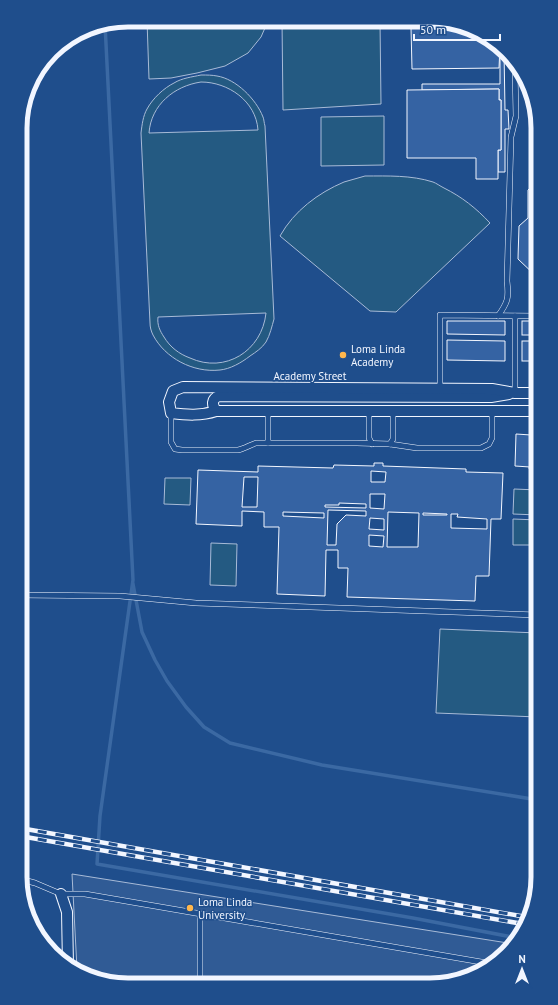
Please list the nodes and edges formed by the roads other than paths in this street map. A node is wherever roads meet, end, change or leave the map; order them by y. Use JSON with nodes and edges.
{"nodes":[{"id":1,"x":515,"y":74,"type":"edge"},
{"id":2,"x":498,"y":316,"type":"junction"},
{"id":3,"x":515,"y":316,"type":"junction"},
{"id":4,"x":531,"y":316,"type":"edge"},
{"id":5,"x":440,"y":388,"type":"junction"},
{"id":6,"x":515,"y":393,"type":"junction"},
{"id":7,"x":531,"y":393,"type":"edge"},
{"id":8,"x":216,"y":411,"type":"junction"},
{"id":9,"x":268,"y":411,"type":"junction"},
{"id":10,"x":369,"y":411,"type":"junction"},
{"id":11,"x":393,"y":411,"type":"junction"},
{"id":12,"x":492,"y":411,"type":"junction"},
{"id":13,"x":531,"y":411,"type":"edge"},
{"id":14,"x":171,"y":413,"type":"junction"},
{"id":15,"x":268,"y":443,"type":"junction"},
{"id":16,"x":372,"y":444,"type":"junction"},
{"id":17,"x":390,"y":444,"type":"junction"},
{"id":18,"x":27,"y":595,"type":"edge"},
{"id":19,"x":531,"y":615,"type":"edge"},
{"id":20,"x":27,"y":881,"type":"edge"},
{"id":21,"x":61,"y":894,"type":"junction"},
{"id":22,"x":200,"y":914,"type":"junction"},
{"id":23,"x":68,"y":958,"type":"edge"},
{"id":24,"x":484,"y":962,"type":"edge"},
{"id":25,"x":200,"y":978,"type":"edge"}],
"edges":[{"from":1,"to":2,"type":"lane"},
{"from":2,"to":3,"type":"lane"},
{"from":2,"to":5,"type":"lane"},
{"from":3,"to":4,"type":"lane"},
{"from":3,"to":6,"type":"lane"},
{"from":5,"to":6,"type":"street","name":"Academy Street"},
{"from":5,"to":14,"type":"street","name":"Academy Street"},
{"from":6,"to":7,"type":"street","name":"Academy Street"},
{"from":6,"to":8,"type":"street","name":"Academy Street"},
{"from":8,"to":9,"type":"street"},
{"from":8,"to":14,"type":"street"},
{"from":9,"to":10,"type":"street"},
{"from":9,"to":15,"type":"lane"},
{"from":10,"to":11,"type":"street"},
{"from":10,"to":16,"type":"lane"},
{"from":11,"to":12,"type":"street"},
{"from":11,"to":17,"type":"lane"},
{"from":12,"to":13,"type":"street"},
{"from":12,"to":17,"type":"lane"},
{"from":14,"to":15,"type":"lane"},
{"from":15,"to":16,"type":"lane"},
{"from":16,"to":17,"type":"lane"},
{"from":18,"to":19,"type":"lane"},
{"from":20,"to":21,"type":"lane"},
{"from":21,"to":22,"type":"lane"},
{"from":21,"to":23,"type":"street"},
{"from":22,"to":24,"type":"lane"},
{"from":22,"to":25,"type":"lane"}]}
